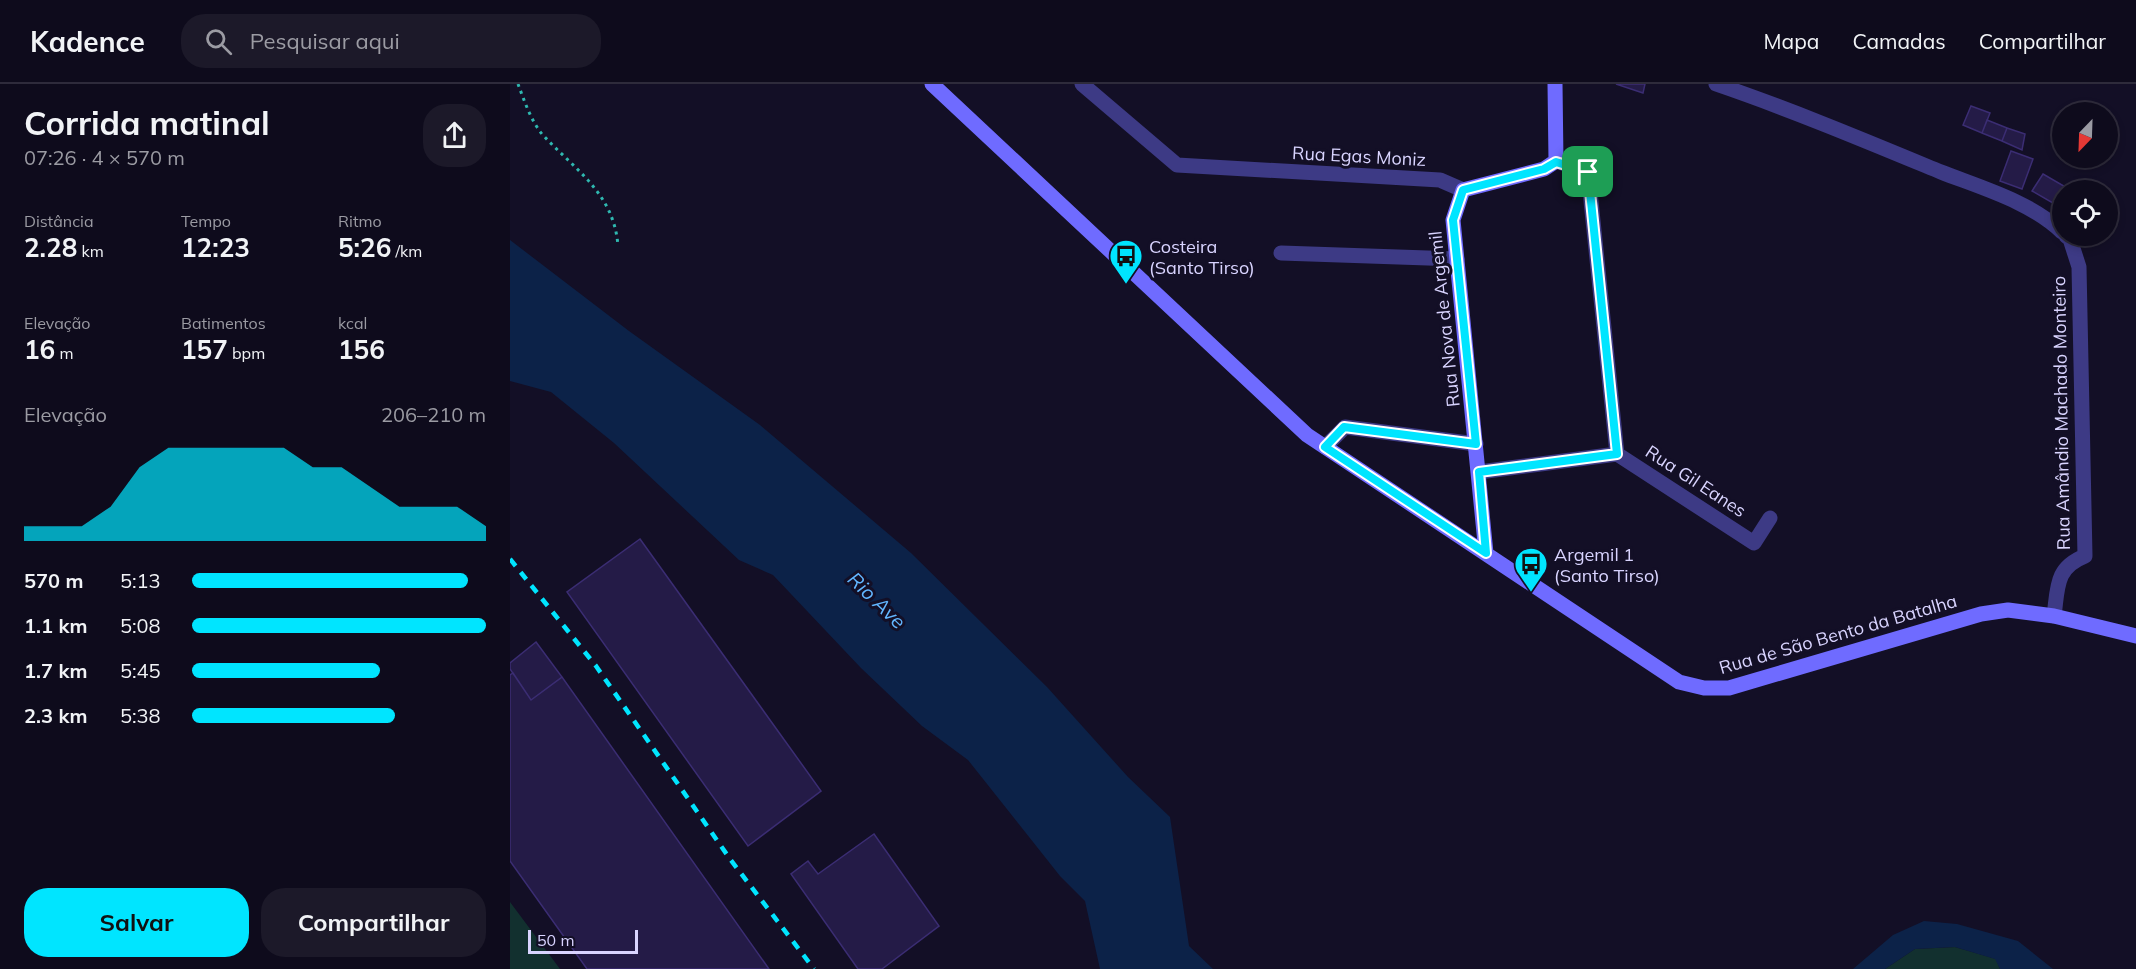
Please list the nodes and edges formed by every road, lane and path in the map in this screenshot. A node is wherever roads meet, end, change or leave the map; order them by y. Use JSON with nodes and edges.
{"nodes":[{"id":1,"x":518,"y":84,"type":"edge"},
{"id":2,"x":932,"y":84,"type":"edge"},
{"id":3,"x":1082,"y":84,"type":"edge"},
{"id":4,"x":1555,"y":84,"type":"edge"},
{"id":5,"x":1716,"y":84,"type":"edge"},
{"id":6,"x":1556,"y":162,"type":"junction"},
{"id":7,"x":1463,"y":190,"type":"junction"},
{"id":8,"x":2052,"y":223,"type":"edge"},
{"id":9,"x":618,"y":246,"type":"dead end"},
{"id":10,"x":2072,"y":246,"type":"edge"},
{"id":11,"x":1281,"y":253,"type":"dead end"},
{"id":12,"x":1457,"y":259,"type":"junction"},
{"id":13,"x":1476,"y":444,"type":"junction"},
{"id":14,"x":1325,"y":447,"type":"junction"},
{"id":15,"x":1617,"y":454,"type":"junction"},
{"id":16,"x":1479,"y":472,"type":"junction"},
{"id":17,"x":1770,"y":518,"type":"dead end"},
{"id":18,"x":1486,"y":553,"type":"junction"},
{"id":19,"x":2054,"y":616,"type":"junction"},
{"id":20,"x":2136,"y":636,"type":"edge"}],
"edges":[{"from":1,"to":9,"type":"path"},
{"from":2,"to":14,"type":"street","name":"Rua de São Bento da Batalha"},
{"from":3,"to":7,"type":"street","name":"Rua Egas Moniz"},
{"from":4,"to":6,"type":"street"},
{"from":5,"to":8,"type":"street","name":"Rua Amândio Machado Monteiro"},
{"from":6,"to":7,"type":"street"},
{"from":6,"to":15,"type":"street"},
{"from":7,"to":12,"type":"street","name":"Rua Nova de Argemil"},
{"from":10,"to":19,"type":"street","name":"Rua Amândio Machado Monteiro"},
{"from":11,"to":12,"type":"street"},
{"from":12,"to":13,"type":"street","name":"Rua Nova de Argemil"},
{"from":13,"to":14,"type":"street"},
{"from":13,"to":16,"type":"street","name":"Rua Nova de Argemil"},
{"from":14,"to":18,"type":"street","name":"Rua de São Bento da Batalha"},
{"from":15,"to":16,"type":"street","name":"Rua Gil Eanes"},
{"from":15,"to":17,"type":"street","name":"Rua Gil Eanes"},
{"from":16,"to":18,"type":"street","name":"Rua Nova de Argemil"},
{"from":18,"to":19,"type":"street","name":"Rua de São Bento da Batalha"},
{"from":19,"to":20,"type":"street","name":"Rua de São Bento da Batalha"}]}
